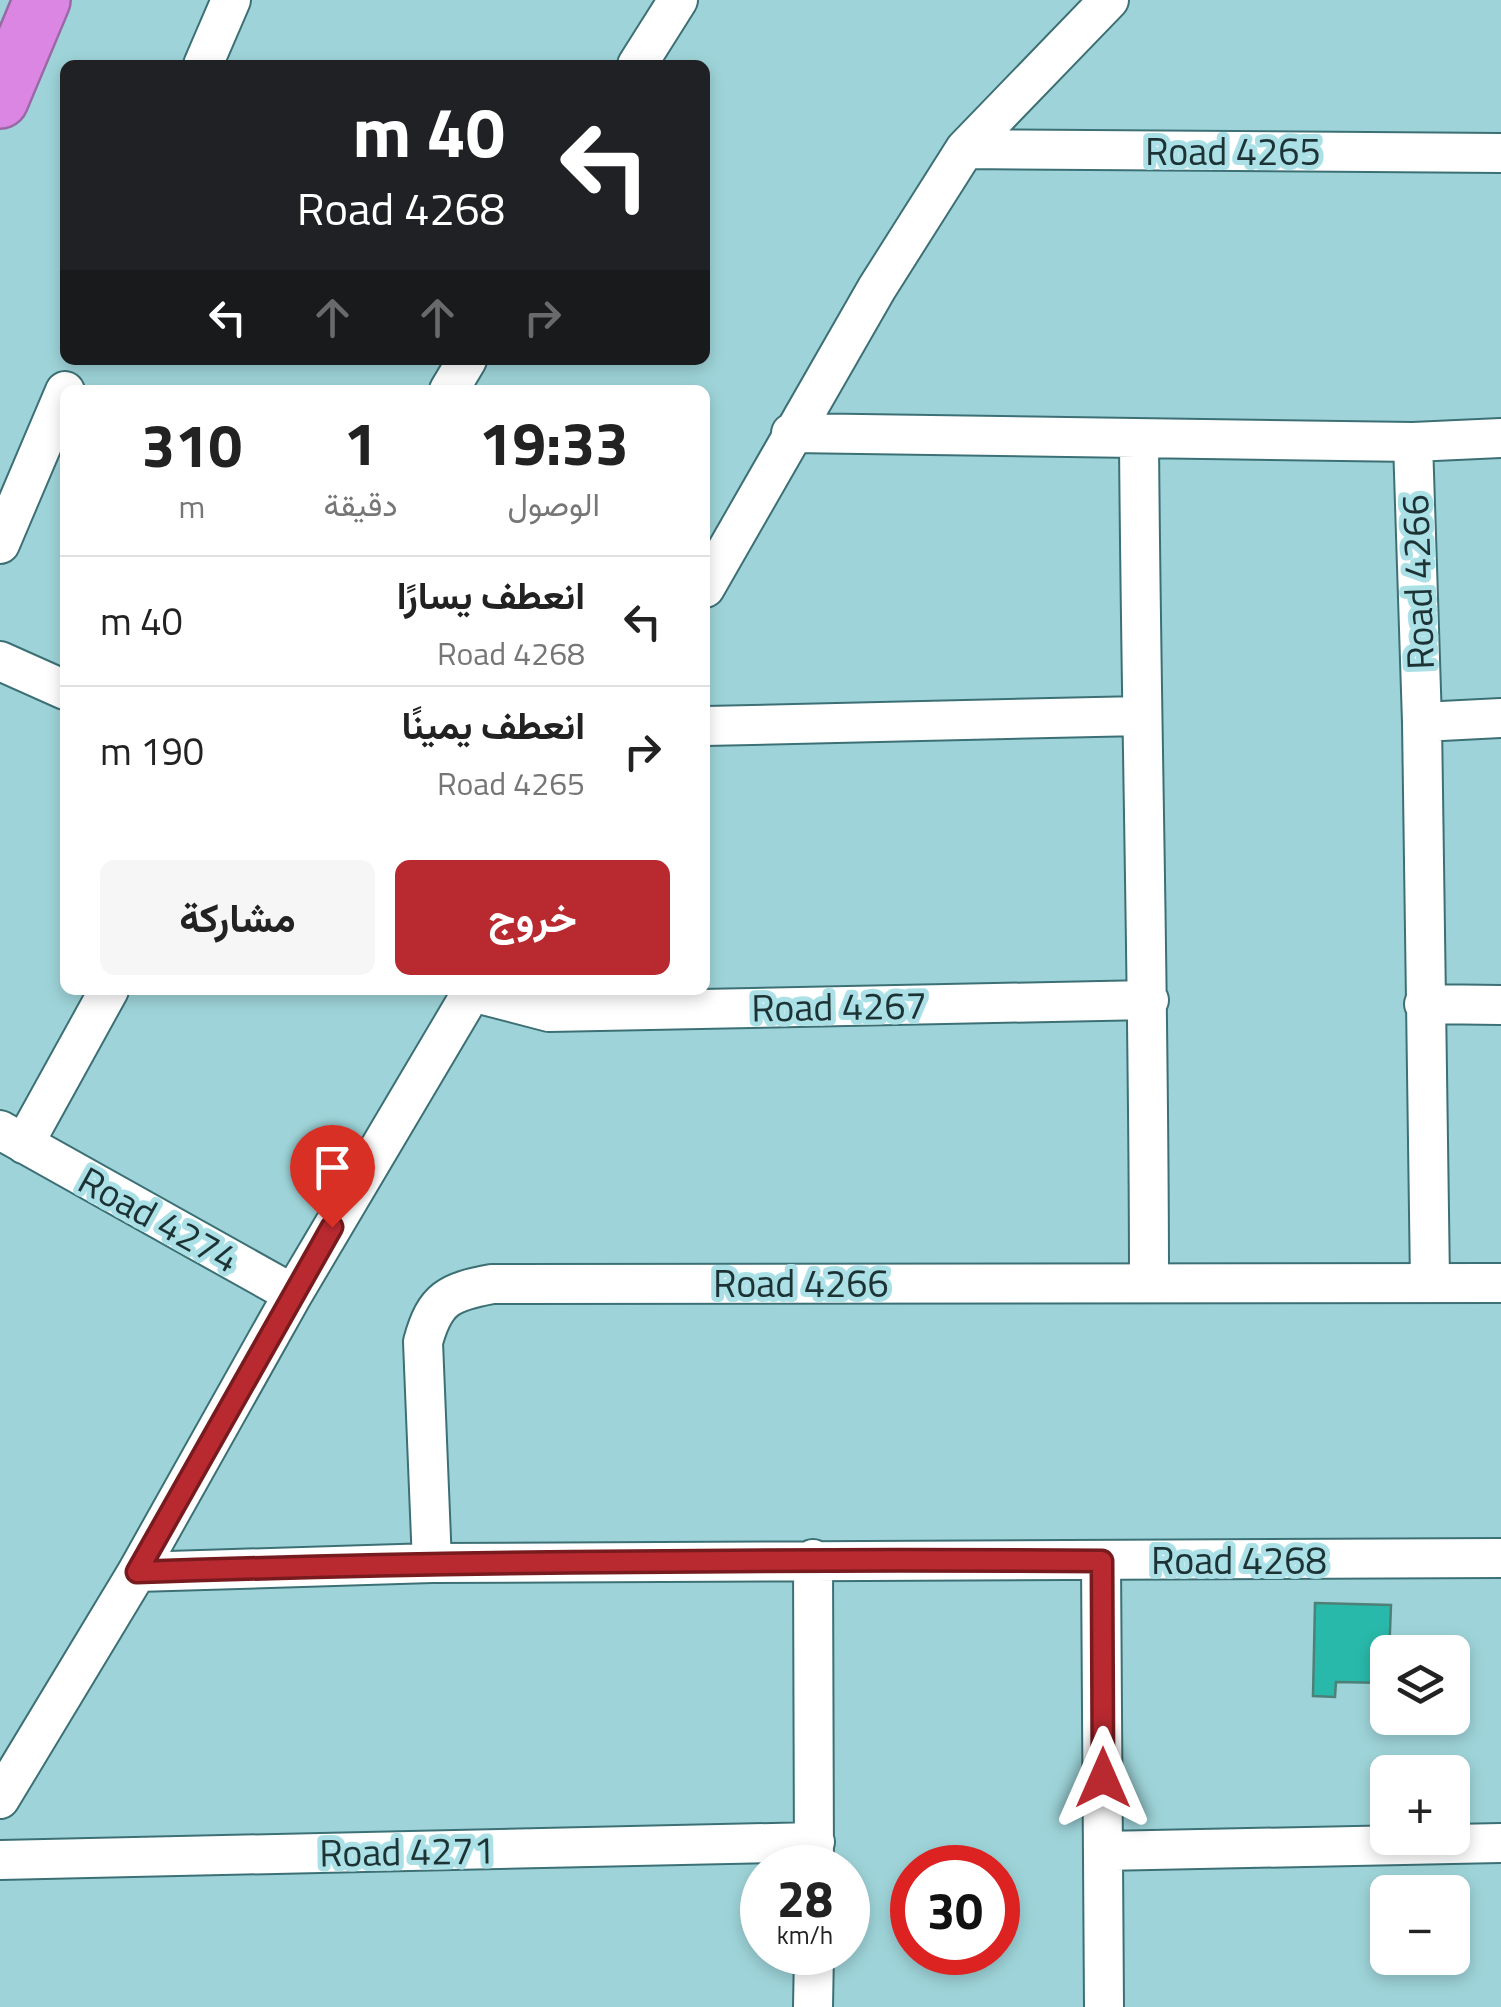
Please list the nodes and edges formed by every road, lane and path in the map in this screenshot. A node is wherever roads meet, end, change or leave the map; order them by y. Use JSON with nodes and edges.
{"nodes":[{"id":1,"x":42,"y":0,"type":"edge"},
{"id":2,"x":230,"y":0,"type":"edge"},
{"id":3,"x":678,"y":0,"type":"edge"},
{"id":4,"x":1110,"y":0,"type":"edge"},
{"id":5,"x":205,"y":60,"type":"edge"},
{"id":6,"x":639,"y":60,"type":"edge"},
{"id":7,"x":0,"y":100,"type":"edge"},
{"id":8,"x":966,"y":150,"type":"junction"},
{"id":9,"x":1501,"y":153,"type":"edge"},
{"id":10,"x":60,"y":402,"type":"edge"},
{"id":11,"x":791,"y":433,"type":"junction"},
{"id":12,"x":1139,"y":438,"type":"junction"},
{"id":13,"x":1501,"y":438,"type":"edge"},
{"id":14,"x":1413,"y":442,"type":"junction"},
{"id":15,"x":0,"y":544,"type":"edge"},
{"id":16,"x":710,"y":579,"type":"edge"},
{"id":17,"x":0,"y":661,"type":"edge"},
{"id":18,"x":60,"y":688,"type":"edge"},
{"id":19,"x":1141,"y":716,"type":"junction"},
{"id":20,"x":1501,"y":718,"type":"edge"},
{"id":21,"x":1422,"y":722,"type":"junction"},
{"id":22,"x":710,"y":726,"type":"edge"},
{"id":23,"x":106,"y":995,"type":"edge"},
{"id":24,"x":471,"y":995,"type":"edge"},
{"id":25,"x":487,"y":995,"type":"edge"},
{"id":26,"x":1149,"y":1000,"type":"junction"},
{"id":27,"x":1424,"y":1004,"type":"junction"},
{"id":28,"x":1501,"y":1005,"type":"edge"},
{"id":29,"x":12,"y":1137,"type":"edge"},
{"id":30,"x":1149,"y":1282,"type":"junction"},
{"id":31,"x":1430,"y":1282,"type":"junction"},
{"id":32,"x":1501,"y":1283,"type":"edge"},
{"id":33,"x":293,"y":1294,"type":"junction"},
{"id":34,"x":1501,"y":1558,"type":"edge"},
{"id":35,"x":813,"y":1559,"type":"junction"},
{"id":36,"x":1102,"y":1561,"type":"junction"},
{"id":37,"x":432,"y":1562,"type":"junction"},
{"id":38,"x":137,"y":1572,"type":"junction"},
{"id":39,"x":0,"y":1800,"type":"edge"},
{"id":40,"x":1501,"y":1844,"type":"edge"},
{"id":41,"x":815,"y":1845,"type":"edge"},
{"id":42,"x":1104,"y":1851,"type":"junction"},
{"id":43,"x":740,"y":1855,"type":"edge"},
{"id":44,"x":0,"y":1860,"type":"edge"},
{"id":45,"x":814,"y":1975,"type":"edge"},
{"id":46,"x":813,"y":2007,"type":"edge"},
{"id":47,"x":1104,"y":2007,"type":"edge"}],
"edges":[{"from":1,"to":7,"type":"highway"},
{"from":2,"to":5,"type":"street"},
{"from":3,"to":6,"type":"street"},
{"from":4,"to":8,"type":"street"},
{"from":8,"to":9,"type":"street","name":"Road 4265"},
{"from":8,"to":11,"type":"street"},
{"from":10,"to":15,"type":"street"},
{"from":11,"to":12,"type":"street"},
{"from":11,"to":16,"type":"street"},
{"from":12,"to":14,"type":"street"},
{"from":12,"to":19,"type":"street"},
{"from":13,"to":14,"type":"street"},
{"from":14,"to":21,"type":"street","name":"Road 4266"},
{"from":17,"to":18,"type":"street"},
{"from":19,"to":22,"type":"street"},
{"from":19,"to":26,"type":"street"},
{"from":20,"to":21,"type":"street","name":"Road 4266"},
{"from":21,"to":27,"type":"street","name":"Road 4266"},
{"from":23,"to":29,"type":"street","name":"Road 4274"},
{"from":24,"to":33,"type":"street"},
{"from":25,"to":26,"type":"street","name":"Road 4267"},
{"from":26,"to":30,"type":"street"},
{"from":27,"to":28,"type":"street"},
{"from":27,"to":31,"type":"street","name":"Road 4266"},
{"from":29,"to":33,"type":"street","name":"Road 4274"},
{"from":30,"to":31,"type":"street","name":"Road 4266"},
{"from":30,"to":37,"type":"street","name":"Road 4266"},
{"from":31,"to":32,"type":"street","name":"Road 4266"},
{"from":33,"to":38,"type":"street"},
{"from":34,"to":36,"type":"street","name":"Road 4268"},
{"from":35,"to":36,"type":"street","name":"Road 4268"},
{"from":35,"to":37,"type":"street","name":"Road 4268"},
{"from":35,"to":41,"type":"street","name":"Road 4271"},
{"from":36,"to":42,"type":"street"},
{"from":37,"to":38,"type":"street","name":"Road 4268"},
{"from":38,"to":39,"type":"street"},
{"from":40,"to":42,"type":"street"},
{"from":42,"to":47,"type":"street"},
{"from":43,"to":44,"type":"street","name":"Road 4271"},
{"from":45,"to":46,"type":"street"}]}
